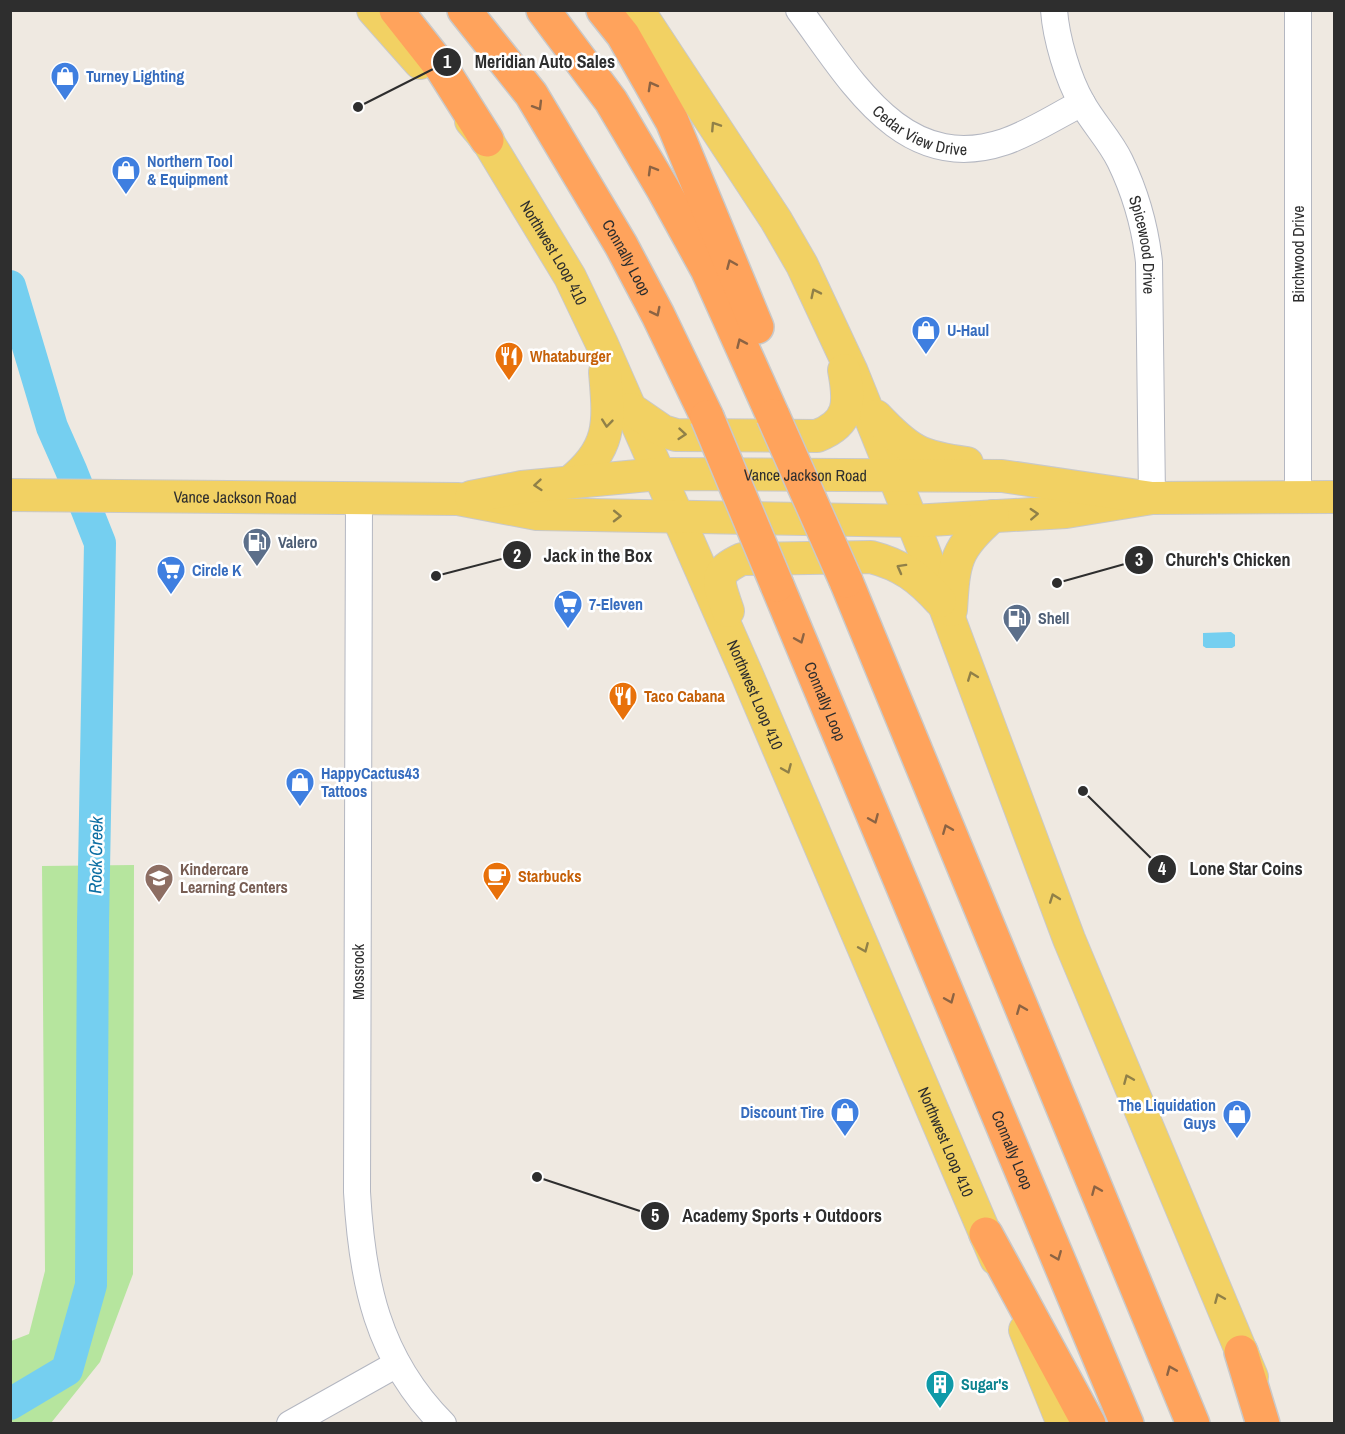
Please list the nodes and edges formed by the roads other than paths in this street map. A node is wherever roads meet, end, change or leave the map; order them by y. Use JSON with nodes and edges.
{"nodes":[{"id":1,"x":373,"y":10,"type":"edge"},
{"id":2,"x":396,"y":10,"type":"edge"},
{"id":3,"x":464,"y":10,"type":"edge"},
{"id":4,"x":543,"y":10,"type":"edge"},
{"id":5,"x":603,"y":10,"type":"edge"},
{"id":6,"x":638,"y":10,"type":"edge"},
{"id":7,"x":799,"y":10,"type":"edge"},
{"id":8,"x":1054,"y":10,"type":"edge"},
{"id":9,"x":1298,"y":10,"type":"edge"},
{"id":10,"x":1082,"y":103,"type":"junction"},
{"id":11,"x":488,"y":140,"type":"junction"},
{"id":12,"x":602,"y":344,"type":"junction"},
{"id":13,"x":840,"y":346,"type":"junction"},
{"id":14,"x":867,"y":406,"type":"junction"},
{"id":15,"x":631,"y":409,"type":"junction"},
{"id":16,"x":781,"y":416,"type":"junction"},
{"id":17,"x":659,"y":474,"type":"junction"},
{"id":18,"x":1002,"y":476,"type":"junction"},
{"id":19,"x":895,"y":477,"type":"junction"},
{"id":20,"x":570,"y":482,"type":"junction"},
{"id":21,"x":14,"y":495,"type":"edge"},
{"id":22,"x":1298,"y":497,"type":"junction"},
{"id":23,"x":1335,"y":497,"type":"edge"},
{"id":24,"x":359,"y":498,"type":"junction"},
{"id":25,"x":1152,"y":498,"type":"junction"},
{"id":26,"x":458,"y":499,"type":"junction"},
{"id":27,"x":678,"y":516,"type":"junction"},
{"id":28,"x":993,"y":516,"type":"junction"},
{"id":29,"x":912,"y":521,"type":"junction"},
{"id":30,"x":948,"y":613,"type":"junction"},
{"id":31,"x":747,"y":677,"type":"junction"},
{"id":32,"x":986,"y":1234,"type":"junction"},
{"id":33,"x":1241,"y":1352,"type":"junction"},
{"id":34,"x":397,"y":1364,"type":"junction"},
{"id":35,"x":290,"y":1424,"type":"edge"},
{"id":36,"x":443,"y":1424,"type":"edge"},
{"id":37,"x":1063,"y":1424,"type":"edge"},
{"id":38,"x":1089,"y":1424,"type":"edge"},
{"id":39,"x":1127,"y":1424,"type":"edge"},
{"id":40,"x":1193,"y":1424,"type":"edge"},
{"id":41,"x":1263,"y":1424,"type":"edge"},
{"id":42,"x":1271,"y":1424,"type":"edge"}],
"edges":[{"from":1,"to":11,"type":"main road","name":"Northwest Loop 410"},
{"from":2,"to":11,"type":"highway"},
{"from":3,"to":39,"type":"highway","name":"Connally Loop","one_way":true,"bridge":true},
{"from":16,"to":4,"type":"highway","one_way":true},
{"from":16,"to":5,"type":"highway","one_way":true},
{"from":13,"to":6,"type":"main road","one_way":true},
{"from":7,"to":10,"type":"street","name":"Cedar View Drive"},
{"from":8,"to":10,"type":"street","name":"Spicewood Drive"},
{"from":9,"to":22,"type":"street","name":"Birchwood Drive"},
{"from":10,"to":25,"type":"street","name":"Spicewood Drive"},
{"from":11,"to":12,"type":"main road","name":"Northwest Loop 410"},
{"from":12,"to":15,"type":"main road","name":"Northwest Loop 410"},
{"from":12,"to":20,"type":"main road","one_way":true},
{"from":13,"to":14,"type":"main road"},
{"from":15,"to":13,"type":"main road","one_way":true},
{"from":14,"to":18,"type":"main road"},
{"from":14,"to":19,"type":"main road"},
{"from":15,"to":17,"type":"main road","name":"Northwest Loop 410"},
{"from":40,"to":16,"type":"highway","one_way":true,"bridge":true},
{"from":17,"to":19,"type":"main road","name":"Vance Jackson Road"},
{"from":17,"to":20,"type":"main road","name":"Vance Jackson Road"},
{"from":17,"to":27,"type":"main road","name":"Northwest Loop 410"},
{"from":18,"to":19,"type":"main road","name":"Vance Jackson Road"},
{"from":18,"to":25,"type":"main road","name":"Vance Jackson Road"},
{"from":19,"to":29,"type":"main road"},
{"from":20,"to":26,"type":"main road","name":"Vance Jackson Road","one_way":true},
{"from":21,"to":24,"type":"main road","name":"Vance Jackson Road"},
{"from":22,"to":23,"type":"main road","name":"Vance Jackson Road"},
{"from":22,"to":25,"type":"main road","name":"Vance Jackson Road"},
{"from":24,"to":26,"type":"main road","name":"Vance Jackson Road"},
{"from":24,"to":34,"type":"street","name":"Mossrock"},
{"from":28,"to":25,"type":"main road","name":"Vance Jackson Road","one_way":true},
{"from":26,"to":27,"type":"main road","name":"Vance Jackson Road","one_way":true},
{"from":27,"to":29,"type":"main road","name":"Vance Jackson Road"},
{"from":27,"to":31,"type":"main road","name":"Northwest Loop 410"},
{"from":28,"to":29,"type":"main road","name":"Vance Jackson Road"},
{"from":28,"to":30,"type":"main road"},
{"from":29,"to":30,"type":"main road"},
{"from":30,"to":31,"type":"main road","one_way":true},
{"from":33,"to":30,"type":"main road","one_way":true},
{"from":31,"to":32,"type":"main road","name":"Northwest Loop 410","one_way":true},
{"from":32,"to":37,"type":"main road","name":"Northwest Loop 410"},
{"from":32,"to":38,"type":"highway"},
{"from":33,"to":41,"type":"highway"},
{"from":33,"to":42,"type":"main road"},
{"from":34,"to":35,"type":"street"},
{"from":34,"to":36,"type":"street","name":"Mossrock"}]}
